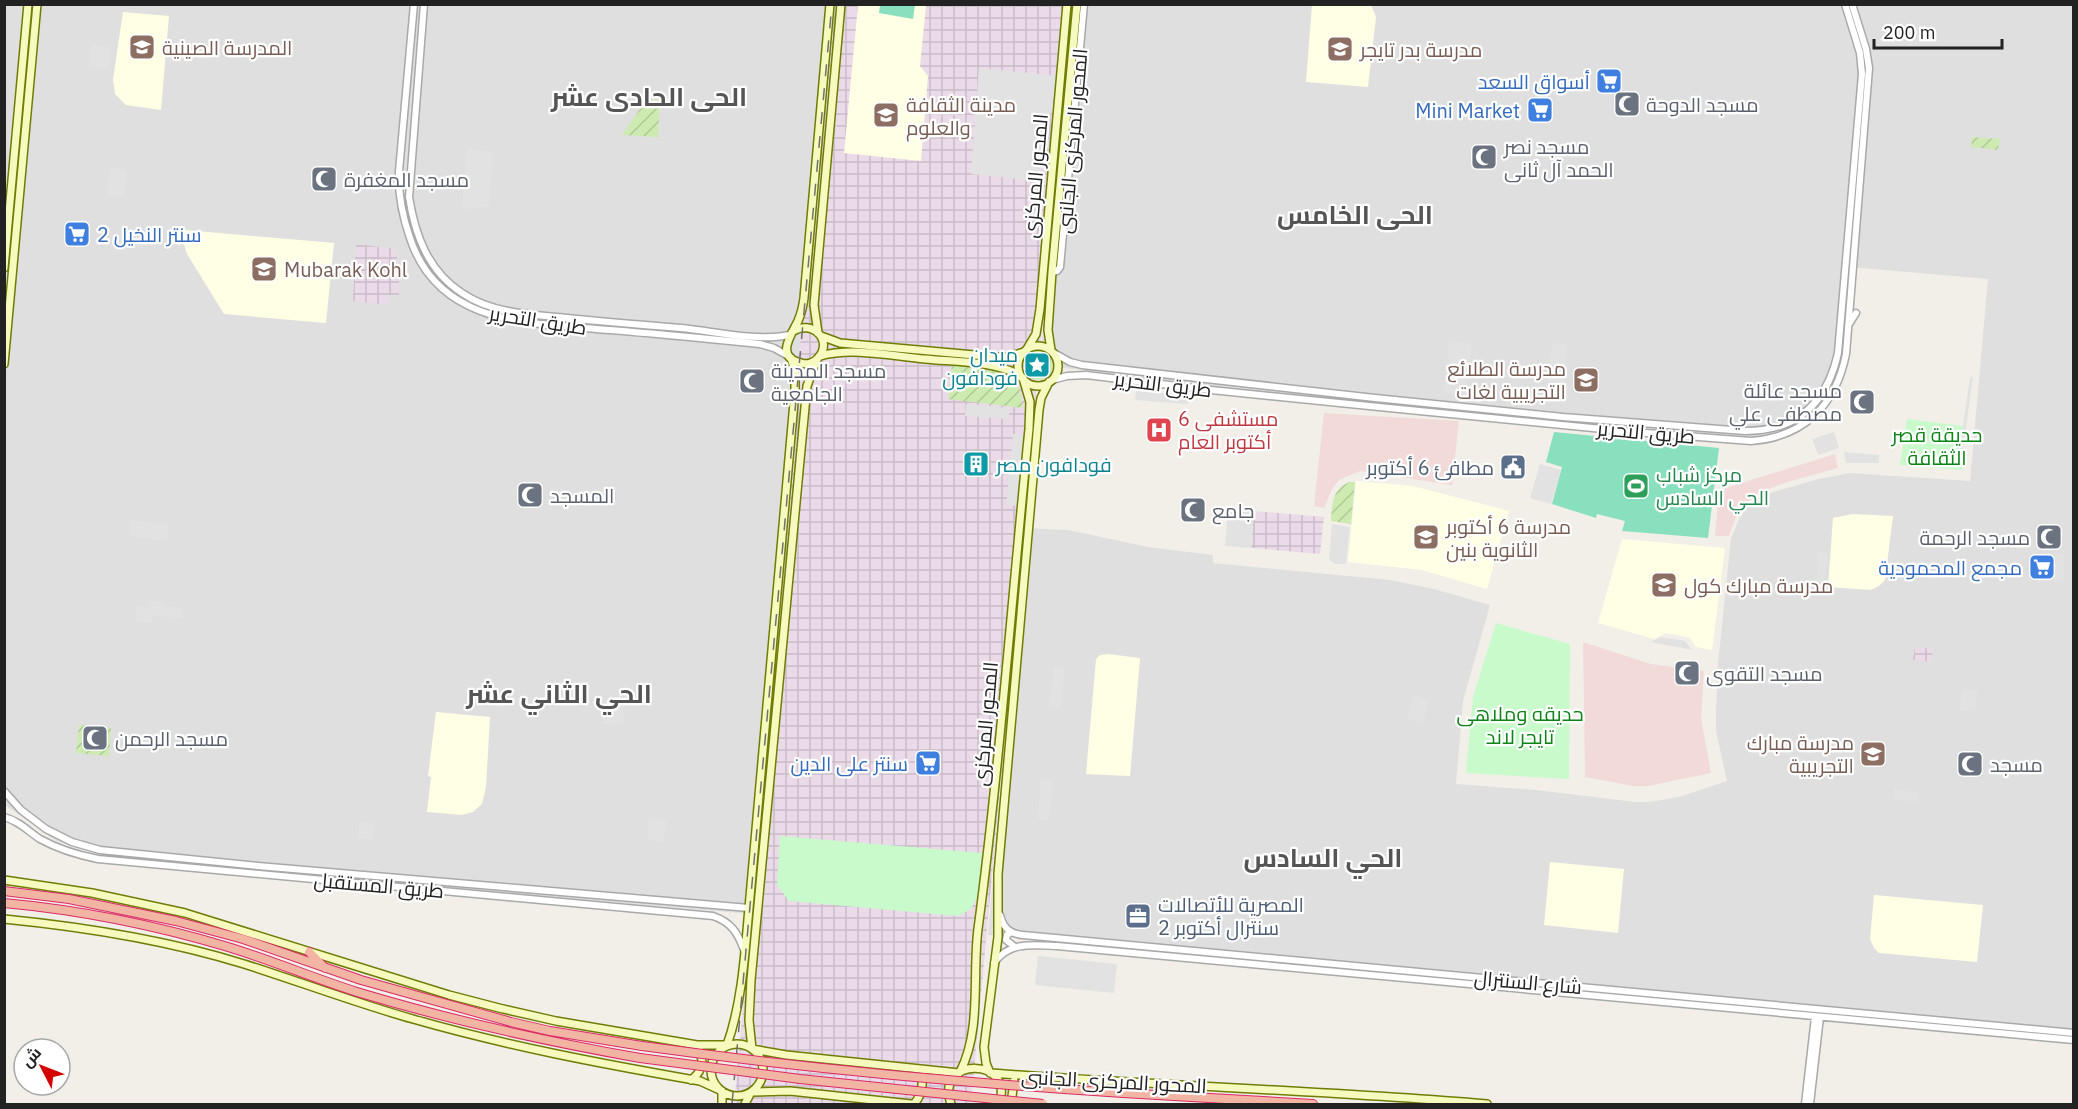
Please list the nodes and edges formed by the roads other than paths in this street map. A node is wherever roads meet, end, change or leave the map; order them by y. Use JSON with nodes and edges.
{"nodes":[{"id":1,"x":28,"y":4,"type":"edge"},
{"id":2,"x":37,"y":4,"type":"edge"},
{"id":3,"x":414,"y":4,"type":"edge"},
{"id":4,"x":424,"y":4,"type":"edge"},
{"id":5,"x":830,"y":4,"type":"edge"},
{"id":6,"x":841,"y":4,"type":"edge"},
{"id":7,"x":1067,"y":4,"type":"edge"},
{"id":8,"x":1077,"y":4,"type":"edge"},
{"id":9,"x":1084,"y":4,"type":"edge"},
{"id":10,"x":1845,"y":4,"type":"edge"},
{"id":11,"x":1852,"y":4,"type":"edge"},
{"id":12,"x":27,"y":18,"type":"junction"},
{"id":13,"x":36,"y":21,"type":"junction"},
{"id":14,"x":24,"y":41,"type":"junction"},
{"id":15,"x":34,"y":42,"type":"junction"},
{"id":16,"x":1057,"y":78,"type":"junction"},
{"id":17,"x":1070,"y":79,"type":"junction"},
{"id":18,"x":1069,"y":137,"type":"junction"},
{"id":19,"x":1851,"y":144,"type":"dead end"},
{"id":20,"x":1856,"y":152,"type":"junction"},
{"id":21,"x":1858,"y":174,"type":"junction"},
{"id":22,"x":1857,"y":190,"type":"junction"},
{"id":23,"x":1042,"y":193,"type":"dead end"},
{"id":24,"x":1049,"y":203,"type":"junction"},
{"id":25,"x":1858,"y":211,"type":"junction"},
{"id":26,"x":1850,"y":221,"type":"junction"},
{"id":27,"x":1863,"y":221,"type":"dead end"},
{"id":28,"x":1844,"y":229,"type":"dead end"},
{"id":29,"x":4,"y":268,"type":"edge"},
{"id":30,"x":1042,"y":284,"type":"junction"},
{"id":31,"x":1051,"y":285,"type":"junction"},
{"id":32,"x":1838,"y":296,"type":"dead end"},
{"id":33,"x":1843,"y":302,"type":"junction"},
{"id":34,"x":1856,"y":313,"type":"dead end"},
{"id":35,"x":1849,"y":324,"type":"junction"},
{"id":36,"x":790,"y":334,"type":"junction"},
{"id":37,"x":819,"y":334,"type":"junction"},
{"id":38,"x":1026,"y":350,"type":"junction"},
{"id":39,"x":892,"y":352,"type":"junction"},
{"id":40,"x":1052,"y":352,"type":"junction"},
{"id":41,"x":790,"y":357,"type":"junction"},
{"id":42,"x":818,"y":358,"type":"junction"},
{"id":43,"x":4,"y":364,"type":"edge"},
{"id":44,"x":1078,"y":364,"type":"junction"},
{"id":45,"x":1076,"y":375,"type":"junction"},
{"id":46,"x":1021,"y":377,"type":"junction"},
{"id":47,"x":1050,"y":381,"type":"junction"},
{"id":48,"x":1211,"y":390,"type":"junction"},
{"id":49,"x":1833,"y":393,"type":"junction"},
{"id":50,"x":1202,"y":394,"type":"dead end"},
{"id":51,"x":1375,"y":398,"type":"junction"},
{"id":52,"x":1390,"y":400,"type":"junction"},
{"id":53,"x":1319,"y":401,"type":"junction"},
{"id":54,"x":1832,"y":405,"type":"dead end"},
{"id":55,"x":1310,"y":406,"type":"dead end"},
{"id":56,"x":1372,"y":407,"type":"junction"},
{"id":57,"x":1389,"y":408,"type":"junction"},
{"id":58,"x":1624,"y":421,"type":"junction"},
{"id":59,"x":1641,"y":422,"type":"junction"},
{"id":60,"x":1624,"y":431,"type":"junction"},
{"id":61,"x":1640,"y":432,"type":"junction"},
{"id":62,"x":1008,"y":653,"type":"junction"},
{"id":63,"x":1018,"y":654,"type":"junction"},
{"id":64,"x":1006,"y":672,"type":"junction"},
{"id":65,"x":1016,"y":673,"type":"junction"},
{"id":66,"x":786,"y":708,"type":"dead end"},
{"id":67,"x":777,"y":709,"type":"junction"},
{"id":68,"x":4,"y":791,"type":"edge"},
{"id":69,"x":4,"y":817,"type":"edge"},
{"id":70,"x":4,"y":880,"type":"edge"},
{"id":71,"x":4,"y":891,"type":"edge"},
{"id":72,"x":4,"y":903,"type":"edge"},
{"id":73,"x":749,"y":908,"type":"junction"},
{"id":74,"x":998,"y":908,"type":"junction"},
{"id":75,"x":4,"y":919,"type":"edge"},
{"id":76,"x":1011,"y":933,"type":"junction"},
{"id":77,"x":1015,"y":947,"type":"junction"},
{"id":78,"x":745,"y":951,"type":"junction"},
{"id":79,"x":309,"y":952,"type":"junction"},
{"id":80,"x":994,"y":964,"type":"junction"},
{"id":81,"x":326,"y":969,"type":"junction"},
{"id":82,"x":734,"y":1017,"type":"junction"},
{"id":83,"x":1817,"y":1017,"type":"junction"},
{"id":84,"x":749,"y":1020,"type":"junction"},
{"id":85,"x":2073,"y":1033,"type":"edge"},
{"id":86,"x":971,"y":1035,"type":"junction"},
{"id":87,"x":985,"y":1036,"type":"junction"},
{"id":88,"x":2073,"y":1040,"type":"edge"},
{"id":89,"x":697,"y":1045,"type":"junction"},
{"id":90,"x":728,"y":1046,"type":"junction"},
{"id":91,"x":752,"y":1048,"type":"junction"},
{"id":92,"x":918,"y":1070,"type":"junction"},
{"id":93,"x":960,"y":1072,"type":"junction"},
{"id":94,"x":991,"y":1073,"type":"junction"},
{"id":95,"x":1020,"y":1076,"type":"junction"},
{"id":96,"x":691,"y":1080,"type":"junction"},
{"id":97,"x":722,"y":1091,"type":"junction"},
{"id":98,"x":751,"y":1092,"type":"junction"},
{"id":99,"x":722,"y":1104,"type":"edge"},
{"id":100,"x":745,"y":1104,"type":"edge"},
{"id":101,"x":912,"y":1104,"type":"edge"},
{"id":102,"x":951,"y":1104,"type":"edge"},
{"id":103,"x":999,"y":1104,"type":"edge"},
{"id":104,"x":1011,"y":1104,"type":"edge"},
{"id":105,"x":1043,"y":1104,"type":"edge"},
{"id":106,"x":1313,"y":1104,"type":"edge"},
{"id":107,"x":1487,"y":1104,"type":"edge"},
{"id":108,"x":1804,"y":1104,"type":"edge"},
{"id":109,"x":1810,"y":1104,"type":"edge"}],
"edges":[{"from":1,"to":12,"type":"main road"},
{"from":2,"to":13,"type":"main road"},
{"from":3,"to":41,"type":"street","name":"طريق التحرير"},
{"from":4,"to":36,"type":"street","name":"طريق التحرير"},
{"from":5,"to":36,"type":"main road"},
{"from":6,"to":37,"type":"main road"},
{"from":7,"to":16,"type":"main road","name":"المحور المركزى"},
{"from":8,"to":17,"type":"main road","name":"المحور المركزى"},
{"from":9,"to":18,"type":"street","name":"المحور المركزى الجانبى"},
{"from":10,"to":20,"type":"street","name":"طريق التحرير"},
{"from":11,"to":21,"type":"street","name":"طريق التحرير"},
{"from":12,"to":13,"type":"main road"},
{"from":12,"to":14,"type":"main road"},
{"from":13,"to":15,"type":"main road"},
{"from":14,"to":15,"type":"main road"},
{"from":14,"to":29,"type":"main road"},
{"from":15,"to":43,"type":"main road"},
{"from":16,"to":17,"type":"main road"},
{"from":16,"to":24,"type":"main road","name":"المحور المركزى"},
{"from":17,"to":18,"type":"main road","name":"المحور المركزى"},
{"from":18,"to":31,"type":"main road","name":"المحور المركزى"},
{"from":19,"to":20,"type":"street"},
{"from":20,"to":21,"type":"street","name":"طريق التحرير"},
{"from":21,"to":22,"type":"street","name":"طريق التحرير"},
{"from":22,"to":25,"type":"street","name":"طريق التحرير"},
{"from":22,"to":26,"type":"street","name":"طريق التحرير"},
{"from":23,"to":24,"type":"main road"},
{"from":24,"to":30,"type":"main road","name":"المحور المركزى"},
{"from":25,"to":27,"type":"street"},
{"from":25,"to":35,"type":"street","name":"طريق التحرير"},
{"from":26,"to":28,"type":"street"},
{"from":26,"to":33,"type":"street","name":"طريق التحرير"},
{"from":30,"to":31,"type":"main road"},
{"from":30,"to":38,"type":"main road","name":"المحور المركزى"},
{"from":31,"to":40,"type":"main road","name":"المحور المركزى"},
{"from":32,"to":33,"type":"street"},
{"from":33,"to":59,"type":"street","name":"طريق التحرير"},
{"from":34,"to":35,"type":"street"},
{"from":35,"to":49,"type":"street","name":"طريق التحرير"},
{"from":36,"to":37,"type":"main road"},
{"from":36,"to":41,"type":"main road"},
{"from":37,"to":39,"type":"main road"},
{"from":37,"to":42,"type":"main road"},
{"from":38,"to":39,"type":"main road"},
{"from":38,"to":40,"type":"main road"},
{"from":38,"to":46,"type":"main road"},
{"from":39,"to":42,"type":"main road"},
{"from":39,"to":46,"type":"main road"},
{"from":40,"to":44,"type":"street","name":"طريق التحرير"},
{"from":40,"to":47,"type":"main road"},
{"from":41,"to":42,"type":"main road"},
{"from":41,"to":73,"type":"main road"},
{"from":42,"to":67,"type":"main road"},
{"from":44,"to":45,"type":"street"},
{"from":44,"to":51,"type":"street","name":"طريق التحرير"},
{"from":45,"to":47,"type":"street","name":"طريق التحرير"},
{"from":45,"to":48,"type":"street","name":"طريق التحرير"},
{"from":46,"to":47,"type":"main road"},
{"from":46,"to":62,"type":"main road","name":"المحور المركزى"},
{"from":47,"to":63,"type":"main road","name":"المحور المركزى"},
{"from":48,"to":50,"type":"street"},
{"from":48,"to":53,"type":"street","name":"طريق التحرير"},
{"from":49,"to":54,"type":"street"},
{"from":49,"to":61,"type":"street","name":"طريق التحرير"},
{"from":51,"to":52,"type":"street","name":"طريق التحرير"},
{"from":51,"to":56,"type":"street"},
{"from":52,"to":57,"type":"street"},
{"from":52,"to":58,"type":"street","name":"طريق التحرير"},
{"from":53,"to":55,"type":"street"},
{"from":53,"to":56,"type":"street","name":"طريق التحرير"},
{"from":56,"to":57,"type":"street","name":"طريق التحرير"},
{"from":57,"to":60,"type":"street","name":"طريق التحرير"},
{"from":58,"to":59,"type":"street","name":"طريق التحرير"},
{"from":58,"to":60,"type":"street"},
{"from":59,"to":61,"type":"street"},
{"from":60,"to":61,"type":"street","name":"طريق التحرير"},
{"from":62,"to":63,"type":"main road"},
{"from":62,"to":64,"type":"main road","name":"المحور المركزى"},
{"from":63,"to":65,"type":"main road","name":"المحور المركزى"},
{"from":64,"to":65,"type":"main road"},
{"from":64,"to":86,"type":"main road","name":"المحور المركزى"},
{"from":65,"to":74,"type":"main road","name":"المحور المركزى"},
{"from":66,"to":67,"type":"main road"},
{"from":67,"to":84,"type":"main road"},
{"from":68,"to":73,"type":"street","name":"طريق المستقبل"},
{"from":69,"to":78,"type":"street","name":"طريق المستقبل"},
{"from":70,"to":79,"type":"main road"},
{"from":71,"to":81,"type":"highway"},
{"from":72,"to":105,"type":"highway","bridge":true},
{"from":73,"to":78,"type":"main road"},
{"from":74,"to":76,"type":"street"},
{"from":74,"to":80,"type":"main road","name":"المحور المركزى"},
{"from":75,"to":96,"type":"main road"},
{"from":76,"to":77,"type":"street"},
{"from":76,"to":85,"type":"street","name":"شارع السنترال"},
{"from":77,"to":80,"type":"street"},
{"from":77,"to":83,"type":"street","name":"شارع السنترال"},
{"from":78,"to":82,"type":"main road"},
{"from":79,"to":81,"type":"highway"},
{"from":79,"to":89,"type":"main road"},
{"from":80,"to":87,"type":"main road","name":"المحور المركزى"},
{"from":81,"to":106,"type":"highway","bridge":true},
{"from":82,"to":84,"type":"main road"},
{"from":82,"to":90,"type":"main road"},
{"from":83,"to":88,"type":"street","name":"شارع السنترال"},
{"from":83,"to":108,"type":"street"},
{"from":83,"to":109,"type":"street"},
{"from":84,"to":91,"type":"main road"},
{"from":86,"to":87,"type":"main road"},
{"from":86,"to":93,"type":"main road","name":"المحور المركزى"},
{"from":87,"to":94,"type":"main road","name":"المحور المركزى"},
{"from":89,"to":90,"type":"main road"},
{"from":89,"to":96,"type":"main road"},
{"from":90,"to":91,"type":"main road"},
{"from":90,"to":97,"type":"main road"},
{"from":91,"to":92,"type":"main road","name":"المحور المركزى الجانبى"},
{"from":91,"to":98,"type":"main road"},
{"from":92,"to":93,"type":"main road","name":"المحور المركزى الجانبى"},
{"from":92,"to":101,"type":"main road"},
{"from":93,"to":94,"type":"main road","name":"المحور المركزى الجانبى"},
{"from":93,"to":102,"type":"main road","name":"المحور المركزى"},
{"from":94,"to":95,"type":"main road","name":"المحور المركزى الجانبى"},
{"from":94,"to":103,"type":"main road","name":"المحور المركزى"},
{"from":95,"to":104,"type":"main road"},
{"from":95,"to":107,"type":"main road","name":"المحور المركزى الجانبى"},
{"from":96,"to":97,"type":"main road"},
{"from":97,"to":98,"type":"main road"},
{"from":97,"to":99,"type":"main road"},
{"from":98,"to":100,"type":"main road"},
{"from":98,"to":101,"type":"main road"}]}
